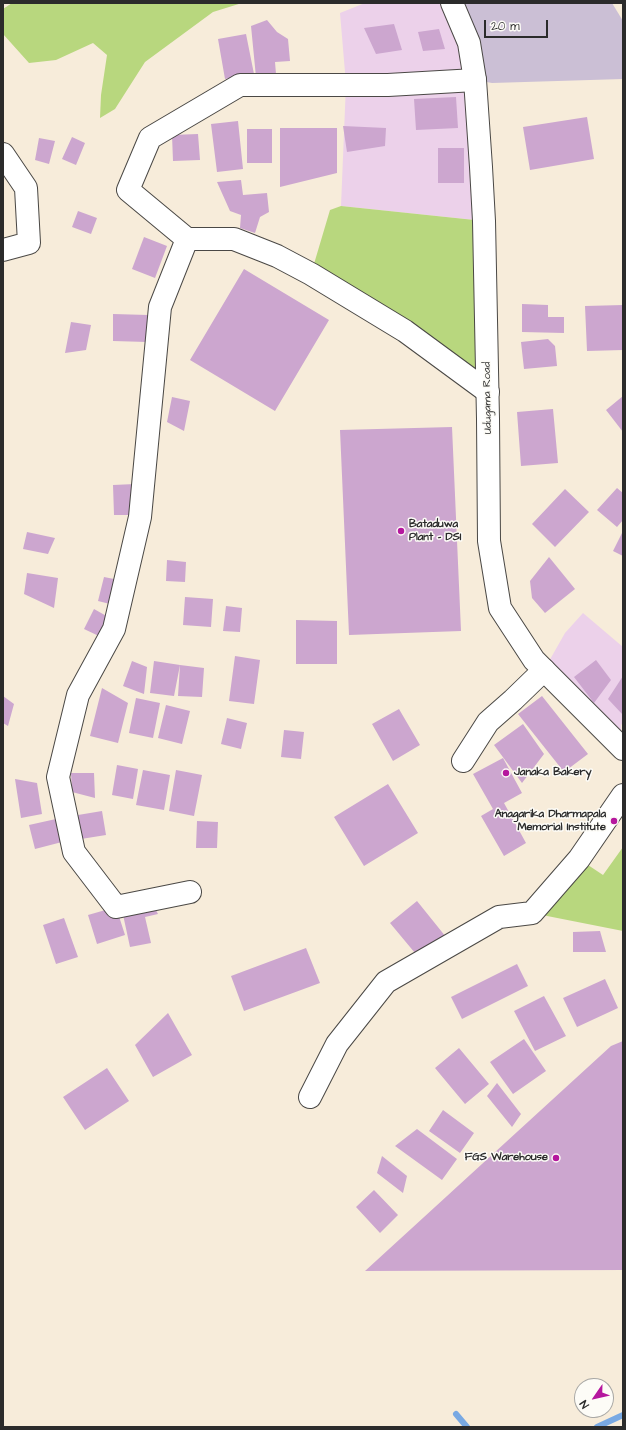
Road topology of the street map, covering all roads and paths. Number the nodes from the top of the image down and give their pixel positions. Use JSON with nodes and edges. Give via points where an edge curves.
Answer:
{"nodes":[{"id":1,"x":452,"y":3,"type":"edge"},
{"id":2,"x":475,"y":80,"type":"junction"},
{"id":3,"x":3,"y":154,"type":"edge"},
{"id":4,"x":187,"y":239,"type":"junction"},
{"id":5,"x":3,"y":250,"type":"edge"},
{"id":6,"x":488,"y":392,"type":"junction"},
{"id":7,"x":544,"y":670,"type":"junction"},
{"id":8,"x":623,"y":749,"type":"edge"},
{"id":9,"x":464,"y":761,"type":"dead end"},
{"id":10,"x":623,"y":795,"type":"edge"},
{"id":11,"x":190,"y":892,"type":"dead end"},
{"id":12,"x":310,"y":1097,"type":"dead end"}],
"edges":[{"from":1,"to":2,"type":"street","name":"Udugama Road","via":[[470,43]]},
{"from":2,"to":4,"type":"street","via":[[388,85],[240,85],[150,138],[128,190]]},
{"from":2,"to":6,"type":"street","name":"Udugama Road","via":[[482,175]]},
{"from":3,"to":5,"type":"street","via":[[26,188],[29,243]]},
{"from":4,"to":6,"type":"street","via":[[234,240],[277,256],[405,331]]},
{"from":4,"to":11,"type":"street","via":[[160,307],[140,517],[114,628],[78,695],[58,777],[74,852],[116,907]]},
{"from":6,"to":7,"type":"street","name":"Udugama Road","via":[[489,541],[500,608],[534,660]]},
{"from":7,"to":8,"type":"street","name":"Udugama Road"},
{"from":7,"to":9,"type":"street","via":[[488,722]]},
{"from":10,"to":12,"type":"street","via":[[579,859],[532,913],[500,918],[386,982],[337,1044]]}]}
